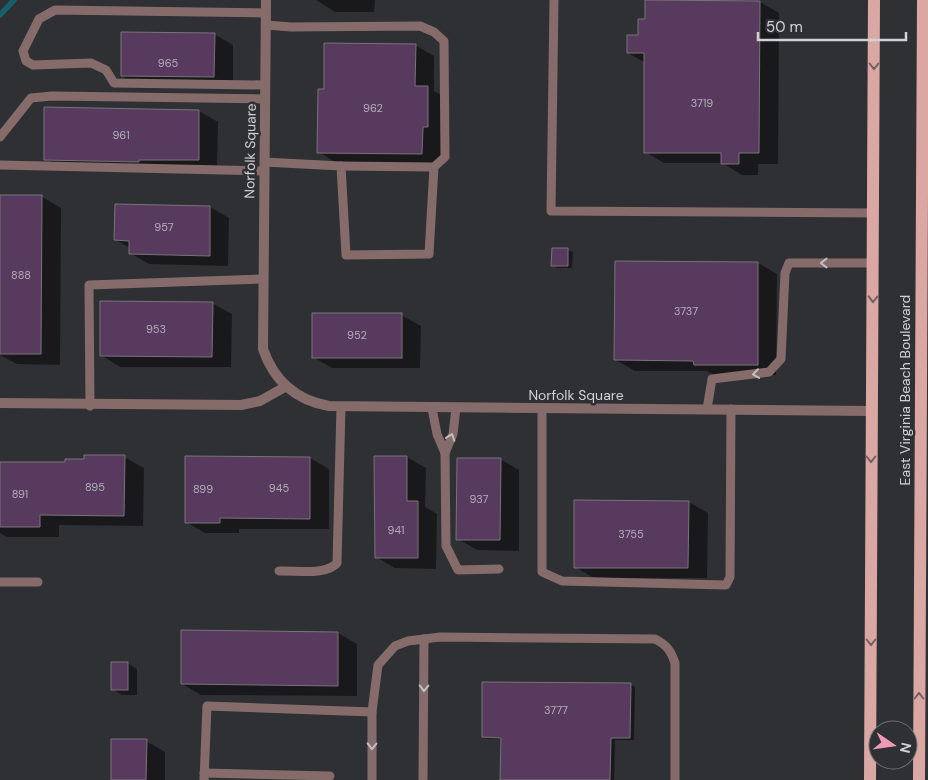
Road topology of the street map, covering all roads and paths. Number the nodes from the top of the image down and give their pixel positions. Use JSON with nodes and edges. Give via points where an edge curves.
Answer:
{"nodes":[{"id":1,"x":266,"y":0,"type":"edge"},
{"id":2,"x":554,"y":0,"type":"edge"},
{"id":3,"x":874,"y":0,"type":"edge"},
{"id":4,"x":923,"y":0,"type":"edge"},
{"id":5,"x":266,"y":13,"type":"junction"},
{"id":6,"x":266,"y":25,"type":"junction"},
{"id":7,"x":265,"y":85,"type":"junction"},
{"id":8,"x":265,"y":99,"type":"junction"},
{"id":9,"x":0,"y":137,"type":"edge"},
{"id":10,"x":0,"y":165,"type":"edge"},
{"id":11,"x":341,"y":166,"type":"junction"},
{"id":12,"x":264,"y":167,"type":"junction"},
{"id":13,"x":434,"y":167,"type":"junction"},
{"id":14,"x":873,"y":213,"type":"junction"},
{"id":15,"x":873,"y":263,"type":"junction"},
{"id":16,"x":262,"y":279,"type":"junction"},
{"id":17,"x":285,"y":387,"type":"junction"},
{"id":18,"x":0,"y":403,"type":"edge"},
{"id":19,"x":90,"y":406,"type":"junction"},
{"id":20,"x":341,"y":407,"type":"junction"},
{"id":21,"x":432,"y":408,"type":"junction"},
{"id":22,"x":456,"y":408,"type":"junction"},
{"id":23,"x":542,"y":408,"type":"junction"},
{"id":24,"x":707,"y":409,"type":"junction"},
{"id":25,"x":731,"y":410,"type":"junction"},
{"id":26,"x":872,"y":411,"type":"junction"},
{"id":27,"x":445,"y":453,"type":"junction"},
{"id":28,"x":498,"y":569,"type":"dead end"},
{"id":29,"x":278,"y":570,"type":"dead end"},
{"id":30,"x":0,"y":582,"type":"edge"},
{"id":31,"x":38,"y":582,"type":"dead end"},
{"id":32,"x":424,"y":639,"type":"junction"},
{"id":33,"x":372,"y":712,"type":"junction"},
{"id":34,"x":204,"y":776,"type":"edge"},
{"id":35,"x":330,"y":776,"type":"dead end"},
{"id":36,"x":372,"y":780,"type":"edge"},
{"id":37,"x":423,"y":780,"type":"edge"},
{"id":38,"x":675,"y":780,"type":"edge"},
{"id":39,"x":870,"y":780,"type":"edge"},
{"id":40,"x":919,"y":780,"type":"edge"}],
"edges":[{"from":1,"to":5,"type":"street","name":"Norfolk Square"},
{"from":2,"to":14,"type":"lane","via":[[550,211]]},
{"from":3,"to":14,"type":"main road","one_way":true},
{"from":40,"to":4,"type":"main road","name":"East Virginia Beach Boulevard","one_way":true},
{"from":5,"to":6,"type":"street","name":"Norfolk Square"},
{"from":5,"to":7,"type":"lane","via":[[55,10],[39,19],[23,52],[26,61],[33,65],[91,63],[106,70],[114,83]]},
{"from":6,"to":7,"type":"street","name":"Norfolk Square"},
{"from":6,"to":13,"type":"lane","via":[[420,26],[434,32],[444,41],[445,157]]},
{"from":7,"to":8,"type":"street","name":"Norfolk Square"},
{"from":8,"to":9,"type":"lane","via":[[31,98]]},
{"from":8,"to":12,"type":"street","name":"Norfolk Square"},
{"from":10,"to":12,"type":"lane"},
{"from":11,"to":12,"type":"lane"},
{"from":11,"to":13,"type":"lane"},
{"from":11,"to":13,"type":"lane","via":[[346,255],[428,254]]},
{"from":12,"to":16,"type":"street","name":"Norfolk Square"},
{"from":14,"to":15,"type":"main road"},
{"from":15,"to":24,"type":"lane","one_way":true,"via":[[789,263],[785,273],[782,359],[769,372],[712,379]]},
{"from":15,"to":26,"type":"main road","one_way":true},
{"from":16,"to":17,"type":"street","name":"Norfolk Square","via":[[263,348],[268,363]]},
{"from":16,"to":19,"type":"lane","via":[[89,285]]},
{"from":17,"to":19,"type":"street","via":[[260,401],[241,405]]},
{"from":17,"to":20,"type":"street","name":"Norfolk Square","via":[[301,398]]},
{"from":18,"to":19,"type":"street"},
{"from":20,"to":21,"type":"street","name":"Norfolk Square"},
{"from":20,"to":29,"type":"lane","via":[[337,563],[333,568],[323,570]]},
{"from":21,"to":22,"type":"street","name":"Norfolk Square"},
{"from":21,"to":27,"type":"lane","via":[[436,434]]},
{"from":22,"to":23,"type":"street","name":"Norfolk Square"},
{"from":27,"to":22,"type":"lane","one_way":true,"via":[[453,434]]},
{"from":23,"to":24,"type":"street","name":"Norfolk Square"},
{"from":23,"to":25,"type":"lane","via":[[542,572],[562,581],[726,585],[730,577]]},
{"from":24,"to":25,"type":"street","name":"Norfolk Square"},
{"from":25,"to":26,"type":"street","name":"Norfolk Square"},
{"from":26,"to":39,"type":"main road","one_way":true},
{"from":27,"to":28,"type":"lane","via":[[446,546],[458,570]]},
{"from":30,"to":31,"type":"lane"},
{"from":32,"to":33,"type":"lane","via":[[408,641],[386,653],[378,664]]},
{"from":32,"to":37,"type":"lane","one_way":true},
{"from":32,"to":38,"type":"lane","via":[[655,639],[665,644],[675,663]]},
{"from":33,"to":34,"type":"lane","via":[[207,706]]},
{"from":33,"to":36,"type":"lane","one_way":true},
{"from":34,"to":35,"type":"lane"}]}
